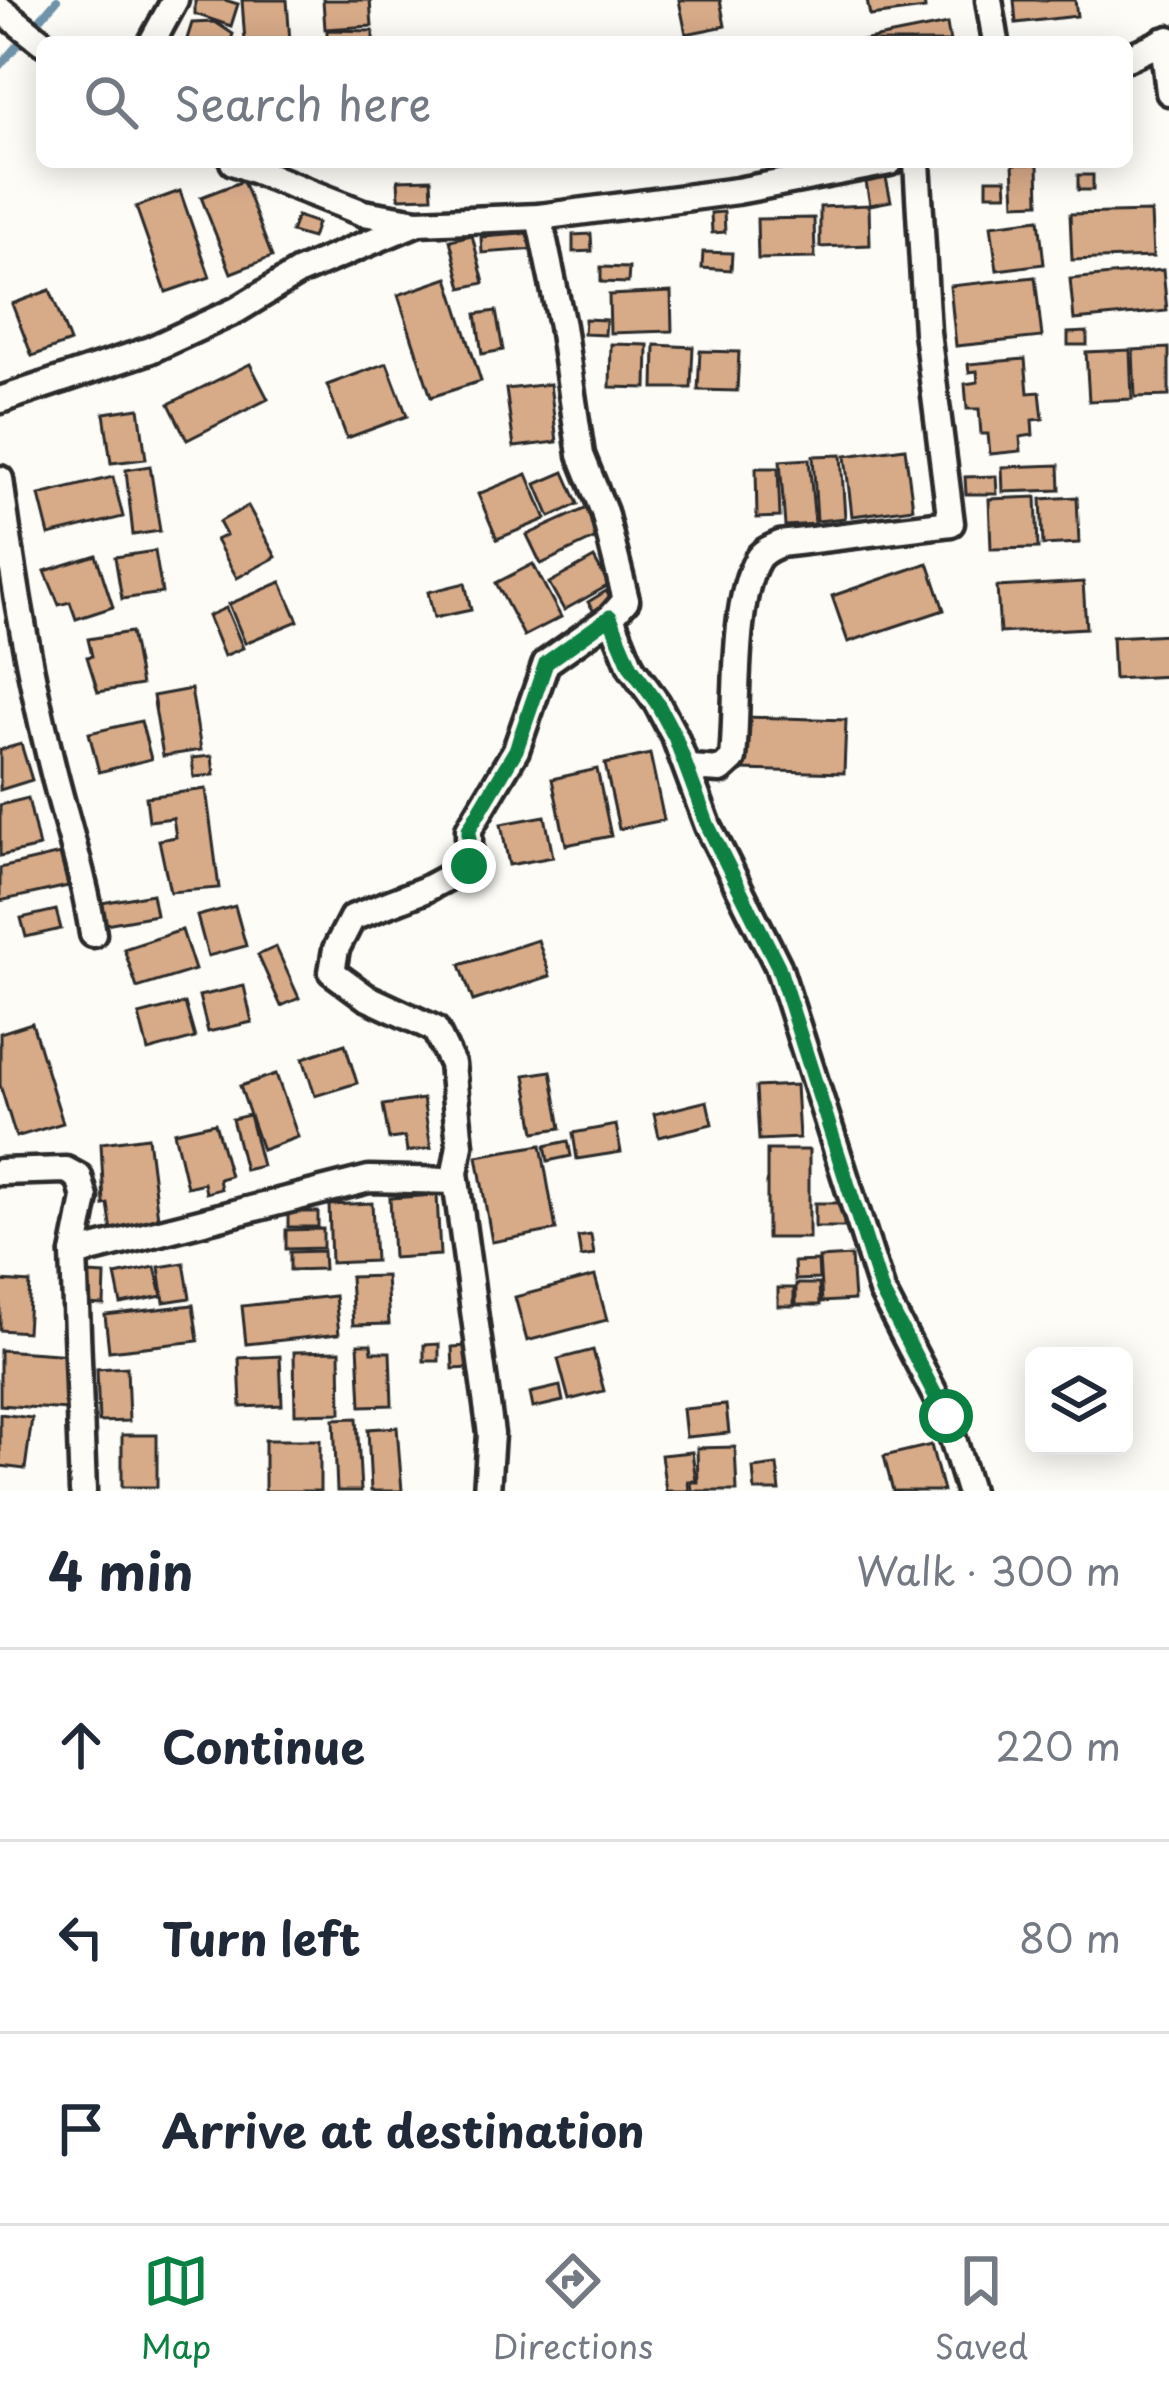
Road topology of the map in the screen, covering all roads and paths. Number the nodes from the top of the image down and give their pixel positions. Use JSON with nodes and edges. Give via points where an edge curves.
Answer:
{"nodes":[{"id":1,"x":176,"y":0,"type":"edge"},
{"id":2,"x":989,"y":0,"type":"edge"},
{"id":3,"x":0,"y":9,"type":"edge"},
{"id":4,"x":155,"y":36,"type":"edge"},
{"id":5,"x":995,"y":36,"type":"edge"},
{"id":6,"x":36,"y":37,"type":"edge"},
{"id":7,"x":1166,"y":40,"type":"edge"},
{"id":8,"x":1133,"y":55,"type":"edge"},
{"id":9,"x":1169,"y":92,"type":"edge"},
{"id":10,"x":248,"y":168,"type":"edge"},
{"id":11,"x":858,"y":168,"type":"edge"},
{"id":12,"x":917,"y":168,"type":"edge"},
{"id":13,"x":539,"y":217,"type":"junction"},
{"id":14,"x":418,"y":222,"type":"junction"},
{"id":15,"x":0,"y":400,"type":"edge"},
{"id":16,"x":0,"y":479,"type":"edge"},
{"id":17,"x":610,"y":617,"type":"junction"},
{"id":18,"x":689,"y":767,"type":"junction"},
{"id":19,"x":93,"y":934,"type":"dead end"},
{"id":20,"x":0,"y":1172,"type":"edge"},
{"id":21,"x":456,"y":1181,"type":"junction"},
{"id":22,"x":74,"y":1254,"type":"junction"},
{"id":23,"x":82,"y":1491,"type":"edge"},
{"id":24,"x":487,"y":1491,"type":"edge"},
{"id":25,"x":969,"y":1491,"type":"edge"}],
"edges":[{"from":1,"to":4,"type":"street"},
{"from":2,"to":5,"type":"street"},
{"from":3,"to":6,"type":"street"},
{"from":7,"to":8,"type":"street"},
{"from":7,"to":9,"type":"street"},
{"from":10,"to":14,"type":"street","via":[[363,213]]},
{"from":11,"to":13,"type":"street"},
{"from":12,"to":18,"type":"street","via":[[951,523],[780,544],[761,554],[738,651],[733,759],[721,770]]},
{"from":13,"to":14,"type":"street"},
{"from":13,"to":17,"type":"street","via":[[581,455],[626,600]]},
{"from":14,"to":15,"type":"street","via":[[299,272],[150,350]]},
{"from":16,"to":19,"type":"street","via":[[16,603]]},
{"from":17,"to":18,"type":"street"},
{"from":17,"to":21,"type":"street","via":[[546,663],[516,750],[469,829],[469,866],[352,918],[335,949],[332,972],[366,998],[434,1029],[452,1064]]},
{"from":18,"to":25,"type":"street","via":[[708,826],[778,966],[882,1292],[946,1416]]},
{"from":20,"to":22,"type":"street","via":[[66,1170],[79,1178],[85,1198]]},
{"from":21,"to":22,"type":"street","via":[[369,1179]]},
{"from":21,"to":24,"type":"street","via":[[490,1434]]},
{"from":22,"to":23,"type":"street"}]}
